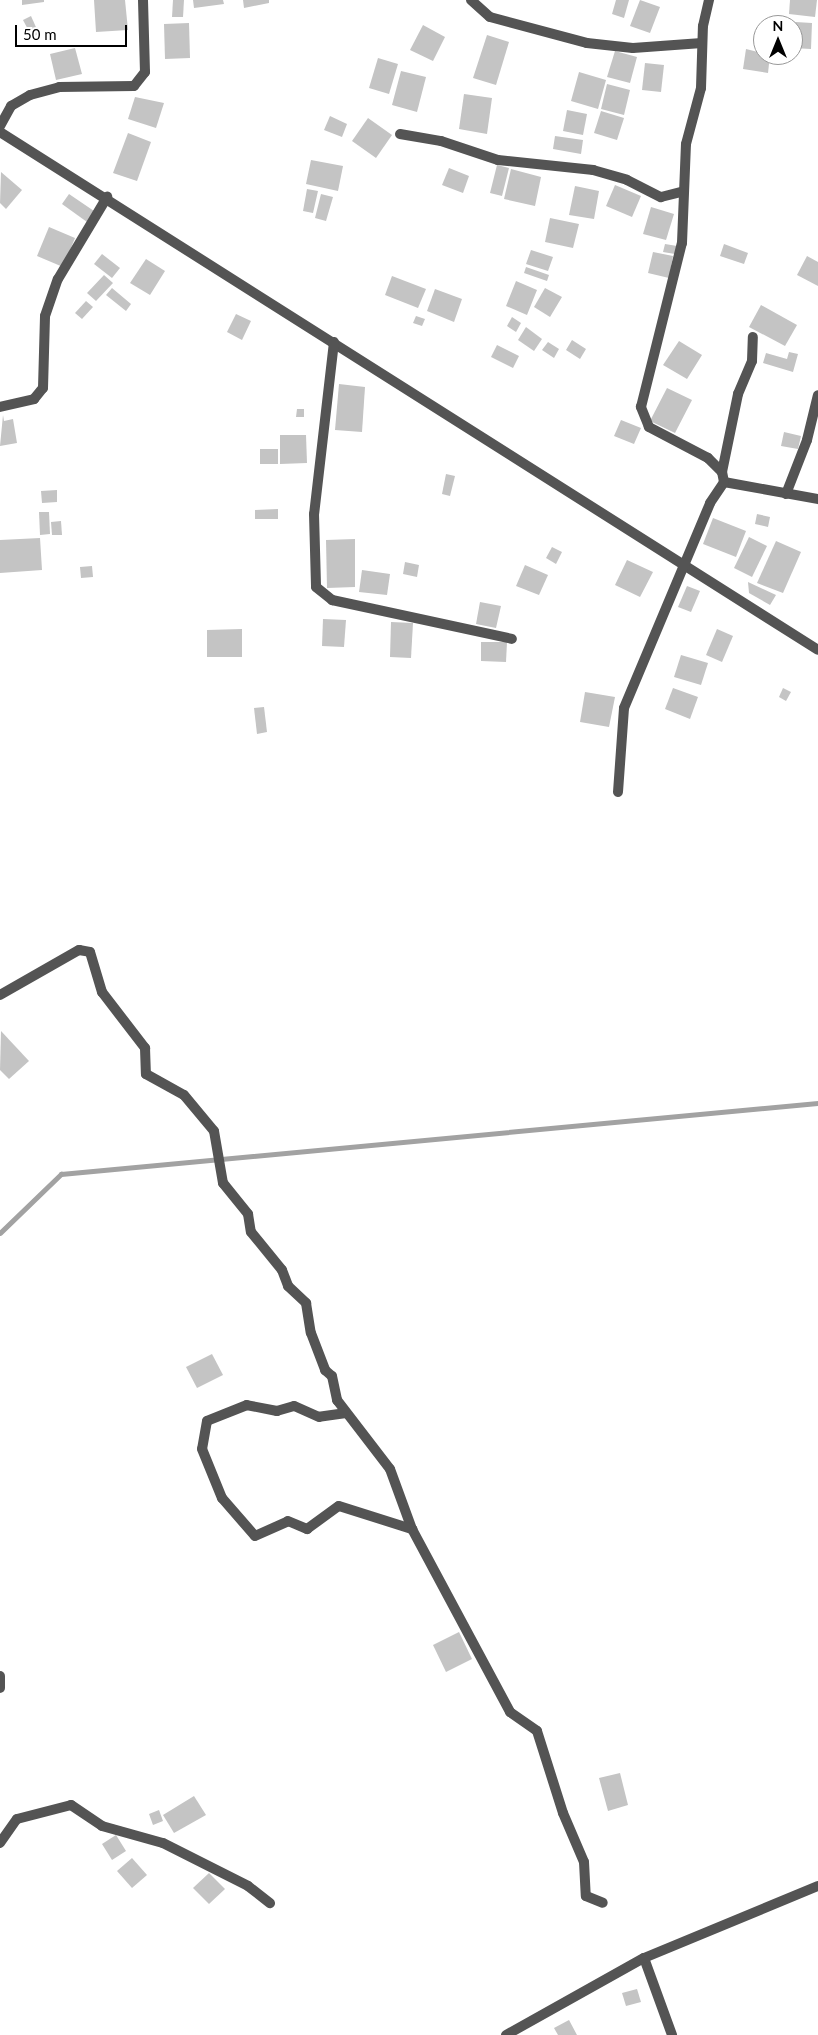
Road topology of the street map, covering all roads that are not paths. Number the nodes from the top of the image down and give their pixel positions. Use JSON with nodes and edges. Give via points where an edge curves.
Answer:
{"nodes":[{"id":1,"x":144,"y":0,"type":"edge"},
{"id":2,"x":471,"y":0,"type":"edge"},
{"id":3,"x":709,"y":0,"type":"edge"},
{"id":4,"x":702,"y":43,"type":"junction"},
{"id":5,"x":0,"y":126,"type":"edge"},
{"id":6,"x":0,"y":132,"type":"edge"},
{"id":7,"x":400,"y":134,"type":"dead end"},
{"id":8,"x":681,"y":192,"type":"junction"},
{"id":9,"x":107,"y":197,"type":"junction"},
{"id":10,"x":753,"y":337,"type":"dead end"},
{"id":11,"x":334,"y":342,"type":"junction"},
{"id":12,"x":818,"y":395,"type":"edge"},
{"id":13,"x":0,"y":407,"type":"edge"},
{"id":14,"x":722,"y":477,"type":"junction"},
{"id":15,"x":786,"y":494,"type":"junction"},
{"id":16,"x":818,"y":499,"type":"edge"},
{"id":17,"x":685,"y":568,"type":"junction"},
{"id":18,"x":512,"y":640,"type":"dead end"},
{"id":19,"x":818,"y":650,"type":"edge"},
{"id":20,"x":618,"y":792,"type":"dead end"},
{"id":21,"x":0,"y":995,"type":"edge"},
{"id":22,"x":346,"y":1413,"type":"junction"},
{"id":23,"x":412,"y":1529,"type":"junction"},
{"id":24,"x":0,"y":1676,"type":"edge"},
{"id":25,"x":0,"y":1688,"type":"edge"},
{"id":26,"x":0,"y":1843,"type":"edge"},
{"id":27,"x":818,"y":1886,"type":"edge"},
{"id":28,"x":603,"y":1902,"type":"dead end"},
{"id":29,"x":270,"y":1903,"type":"dead end"},
{"id":30,"x":644,"y":1958,"type":"junction"},
{"id":31,"x":506,"y":2035,"type":"edge"},
{"id":32,"x":672,"y":2035,"type":"edge"}],
"edges":[{"from":1,"to":5,"type":"street","via":[[145,72],[134,86],[59,87],[11,106]]},
{"from":2,"to":4,"type":"street","via":[[490,17],[587,42],[633,48]]},
{"from":3,"to":4,"type":"street"},
{"from":4,"to":8,"type":"street","via":[[701,88],[686,144]]},
{"from":6,"to":9,"type":"street"},
{"from":7,"to":8,"type":"street","via":[[441,140],[498,160],[593,170],[627,180],[661,198]]},
{"from":8,"to":14,"type":"street","via":[[682,243],[641,407],[649,427],[708,458]]},
{"from":9,"to":11,"type":"street"},
{"from":9,"to":13,"type":"street","via":[[55,288],[45,316],[42,388],[34,399]]},
{"from":10,"to":14,"type":"street","via":[[752,361],[738,394]]},
{"from":11,"to":17,"type":"street"},
{"from":11,"to":18,"type":"street","via":[[314,514],[316,587],[332,600]]},
{"from":12,"to":15,"type":"street","via":[[807,440]]},
{"from":14,"to":15,"type":"street"},
{"from":14,"to":17,"type":"street"},
{"from":15,"to":16,"type":"street"},
{"from":17,"to":19,"type":"street"},
{"from":17,"to":20,"type":"street","via":[[624,708]]},
{"from":21,"to":22,"type":"street","via":[[79,950],[90,952],[102,992],[144,1048],[146,1074],[184,1095],[214,1131],[221,1169],[231,1197],[248,1214],[251,1232],[282,1270],[288,1286],[306,1303],[311,1333]]},
{"from":22,"to":23,"type":"street","via":[[390,1469]]},
{"from":22,"to":23,"type":"street","via":[[319,1417],[294,1406],[277,1411],[247,1405],[207,1421],[202,1449],[222,1498],[254,1536],[288,1521],[307,1529],[338,1506]]},
{"from":23,"to":28,"type":"street","via":[[510,1712],[537,1731],[563,1813],[584,1862],[586,1896]]},
{"from":24,"to":25,"type":"street"},
{"from":26,"to":29,"type":"street","via":[[17,1819],[71,1805],[102,1826],[163,1843],[248,1886]]},
{"from":27,"to":30,"type":"street"},
{"from":30,"to":31,"type":"street"},
{"from":30,"to":32,"type":"street"}]}
